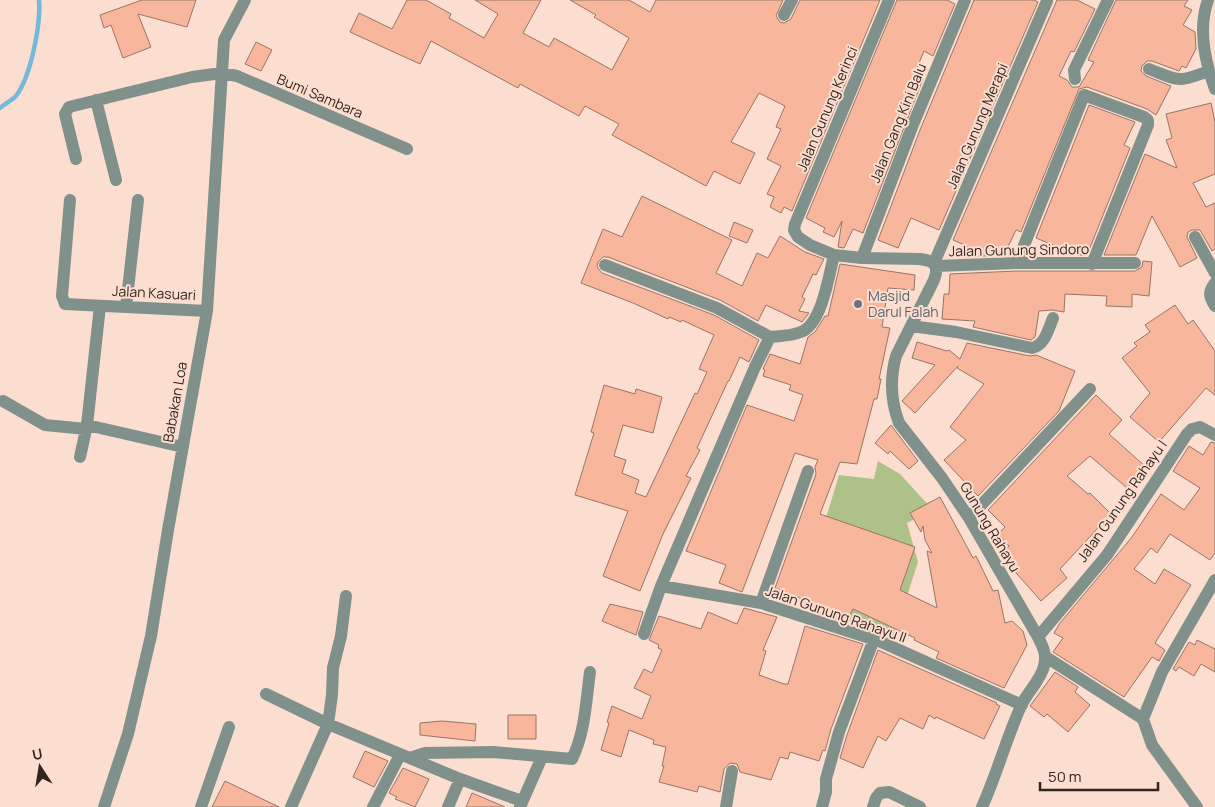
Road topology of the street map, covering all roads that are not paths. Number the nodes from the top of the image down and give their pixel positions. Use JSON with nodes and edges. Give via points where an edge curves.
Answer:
{"nodes":[{"id":1,"x":792,"y":0,"type":"edge"},
{"id":2,"x":889,"y":0,"type":"edge"},
{"id":3,"x":965,"y":0,"type":"edge"},
{"id":4,"x":1108,"y":0,"type":"edge"},
{"id":5,"x":1047,"y":1,"type":"edge"},
{"id":6,"x":240,"y":3,"type":"edge"},
{"id":7,"x":1210,"y":3,"type":"edge"},
{"id":8,"x":784,"y":15,"type":"dead end"},
{"id":9,"x":1149,"y":69,"type":"dead end"},
{"id":10,"x":1209,"y":71,"type":"junction"},
{"id":11,"x":222,"y":73,"type":"junction"},
{"id":12,"x":1075,"y":79,"type":"dead end"},
{"id":13,"x":1215,"y":89,"type":"edge"},
{"id":14,"x":96,"y":100,"type":"junction"},
{"id":15,"x":407,"y":149,"type":"dead end"},
{"id":16,"x":76,"y":159,"type":"dead end"},
{"id":17,"x":116,"y":180,"type":"dead end"},
{"id":18,"x":70,"y":200,"type":"dead end"},
{"id":19,"x":138,"y":200,"type":"dead end"},
{"id":20,"x":794,"y":230,"type":"joint"},
{"id":21,"x":1195,"y":237,"type":"dead end"},
{"id":22,"x":834,"y":256,"type":"junction"},
{"id":23,"x":862,"y":258,"type":"junction"},
{"id":24,"x":1017,"y":262,"type":"junction"},
{"id":25,"x":1136,"y":263,"type":"dead end"},
{"id":26,"x":1092,"y":264,"type":"junction"},
{"id":27,"x":605,"y":265,"type":"dead end"},
{"id":28,"x":935,"y":265,"type":"junction"},
{"id":29,"x":1215,"y":273,"type":"edge"},
{"id":30,"x":1215,"y":283,"type":"edge"},
{"id":31,"x":100,"y":306,"type":"junction"},
{"id":32,"x":1215,"y":306,"type":"edge"},
{"id":33,"x":126,"y":307,"type":"junction"},
{"id":34,"x":207,"y":310,"type":"junction"},
{"id":35,"x":1053,"y":318,"type":"dead end"},
{"id":36,"x":912,"y":326,"type":"junction"},
{"id":37,"x":770,"y":337,"type":"junction"},
{"id":38,"x":1090,"y":389,"type":"dead end"},
{"id":39,"x":3,"y":401,"type":"dead end"},
{"id":40,"x":86,"y":427,"type":"junction"},
{"id":41,"x":1215,"y":435,"type":"edge"},
{"id":42,"x":182,"y":447,"type":"junction"},
{"id":43,"x":80,"y":457,"type":"dead end"},
{"id":44,"x":808,"y":471,"type":"dead end"},
{"id":45,"x":969,"y":518,"type":"junction"},
{"id":46,"x":1215,"y":580,"type":"edge"},
{"id":47,"x":661,"y":586,"type":"junction"},
{"id":48,"x":346,"y":596,"type":"dead end"},
{"id":49,"x":761,"y":603,"type":"junction"},
{"id":50,"x":644,"y":634,"type":"dead end"},
{"id":51,"x":1038,"y":636,"type":"junction"},
{"id":52,"x":874,"y":639,"type":"junction"},
{"id":53,"x":1046,"y":657,"type":"junction"},
{"id":54,"x":590,"y":672,"type":"dead end"},
{"id":55,"x":266,"y":694,"type":"dead end"},
{"id":56,"x":1022,"y":705,"type":"junction"},
{"id":57,"x":1143,"y":719,"type":"junction"},
{"id":58,"x":326,"y":726,"type":"junction"},
{"id":59,"x":229,"y":727,"type":"dead end"},
{"id":60,"x":405,"y":756,"type":"junction"},
{"id":61,"x":542,"y":757,"type":"junction"},
{"id":62,"x":732,"y":771,"type":"dead end"},
{"id":63,"x":460,"y":779,"type":"junction"},
{"id":64,"x":521,"y":804,"type":"edge"},
{"id":65,"x":104,"y":807,"type":"edge"},
{"id":66,"x":200,"y":807,"type":"edge"},
{"id":67,"x":291,"y":807,"type":"edge"},
{"id":68,"x":373,"y":807,"type":"edge"},
{"id":69,"x":448,"y":807,"type":"edge"},
{"id":70,"x":726,"y":807,"type":"edge"},
{"id":71,"x":822,"y":807,"type":"edge"},
{"id":72,"x":873,"y":807,"type":"edge"},
{"id":73,"x":920,"y":807,"type":"edge"},
{"id":74,"x":982,"y":807,"type":"edge"},
{"id":75,"x":1197,"y":807,"type":"edge"}],
"edges":[{"from":1,"to":8,"type":"street"},
{"from":2,"to":20,"type":"street","name":"Jalan Gunung Kerinci"},
{"from":3,"to":23,"type":"street","name":"Jalan Gang Kini Balu","via":[[912,126]]},
{"from":4,"to":12,"type":"street","via":[[1074,70]]},
{"from":5,"to":28,"type":"street","name":"Jalan Gunung Merapi"},
{"from":6,"to":11,"type":"street","name":"Babakan Loa","via":[[224,40]]},
{"from":7,"to":10,"type":"street","via":[[1203,24]]},
{"from":9,"to":10,"type":"street","via":[[1183,81]]},
{"from":10,"to":13,"type":"street"},
{"from":11,"to":14,"type":"street"},
{"from":11,"to":15,"type":"street","name":"Bumi Sambara","via":[[238,76]]},
{"from":11,"to":34,"type":"street","name":"Babakan Loa"},
{"from":14,"to":16,"type":"street","via":[[69,107],[65,114]]},
{"from":14,"to":17,"type":"street"},
{"from":18,"to":31,"type":"street","name":"Jalan Kasuari","via":[[62,296],[65,304]]},
{"from":19,"to":33,"type":"street"},
{"from":20,"to":22,"type":"street","name":"Jalan Gunung Sindoro","via":[[810,245]]},
{"from":21,"to":29,"type":"street"},
{"from":22,"to":23,"type":"street","name":"Jalan Gunung Sindoro"},
{"from":22,"to":37,"type":"street","via":[[823,300],[812,323],[803,332]]},
{"from":23,"to":28,"type":"street","name":"Jalan Gunung Sindoro","via":[[920,259]]},
{"from":24,"to":26,"type":"street","name":"Jalan Gunung Sindoro"},
{"from":24,"to":26,"type":"street","via":[[1084,95],[1148,120]]},
{"from":24,"to":28,"type":"street","name":"Jalan Gunung Sindoro"},
{"from":25,"to":26,"type":"street","name":"Jalan Gunung Sindoro"},
{"from":27,"to":37,"type":"street","via":[[717,308]]},
{"from":28,"to":36,"type":"street","name":"Gunung Rahayu","via":[[934,280]]},
{"from":30,"to":32,"type":"street","via":[[1210,290]]},
{"from":31,"to":33,"type":"street","name":"Jalan Kasuari"},
{"from":31,"to":40,"type":"street"},
{"from":33,"to":34,"type":"street","name":"Jalan Kasuari"},
{"from":34,"to":42,"type":"street","name":"Babakan Loa"},
{"from":35,"to":36,"type":"street","via":[[1044,341],[1032,348]]},
{"from":36,"to":45,"type":"street","name":"Gunung Rahayu","via":[[893,366],[892,393],[896,416]]},
{"from":37,"to":47,"type":"street"},
{"from":38,"to":45,"type":"street"},
{"from":39,"to":40,"type":"street","via":[[45,425]]},
{"from":40,"to":42,"type":"street"},
{"from":40,"to":43,"type":"street"},
{"from":41,"to":51,"type":"street","name":"Jalan Gunung Rahayu I","via":[[1200,427],[1186,434],[1107,555]]},
{"from":42,"to":65,"type":"street","name":"Babakan Loa","via":[[151,636],[128,734]]},
{"from":44,"to":49,"type":"street"},
{"from":45,"to":51,"type":"street","name":"Gunung Rahayu"},
{"from":46,"to":57,"type":"street","via":[[1162,672]]},
{"from":47,"to":49,"type":"street","name":"Jalan Gunung Rahayu II"},
{"from":47,"to":50,"type":"street"},
{"from":48,"to":58,"type":"street","via":[[341,636],[332,668],[332,695]]},
{"from":49,"to":52,"type":"street","name":"Jalan Gunung Rahayu II"},
{"from":51,"to":53,"type":"street","name":"Gunung Rahayu"},
{"from":52,"to":56,"type":"street","name":"Jalan Gunung Rahayu II"},
{"from":52,"to":71,"type":"street","via":[[839,732],[826,778]]},
{"from":53,"to":56,"type":"street","via":[[1044,669]]},
{"from":53,"to":57,"type":"street"},
{"from":54,"to":61,"type":"street","via":[[582,727],[572,759]]},
{"from":55,"to":58,"type":"street"},
{"from":56,"to":74,"type":"street"},
{"from":57,"to":75,"type":"street","via":[[1152,745]]},
{"from":58,"to":60,"type":"street"},
{"from":58,"to":67,"type":"street"},
{"from":59,"to":66,"type":"street"},
{"from":60,"to":61,"type":"street","via":[[493,752]]},
{"from":60,"to":63,"type":"street"},
{"from":60,"to":68,"type":"street"},
{"from":61,"to":64,"type":"street"},
{"from":62,"to":70,"type":"street"},
{"from":63,"to":64,"type":"street"},
{"from":63,"to":69,"type":"street"},
{"from":72,"to":73,"type":"street","via":[[880,793],[889,792]]}]}
